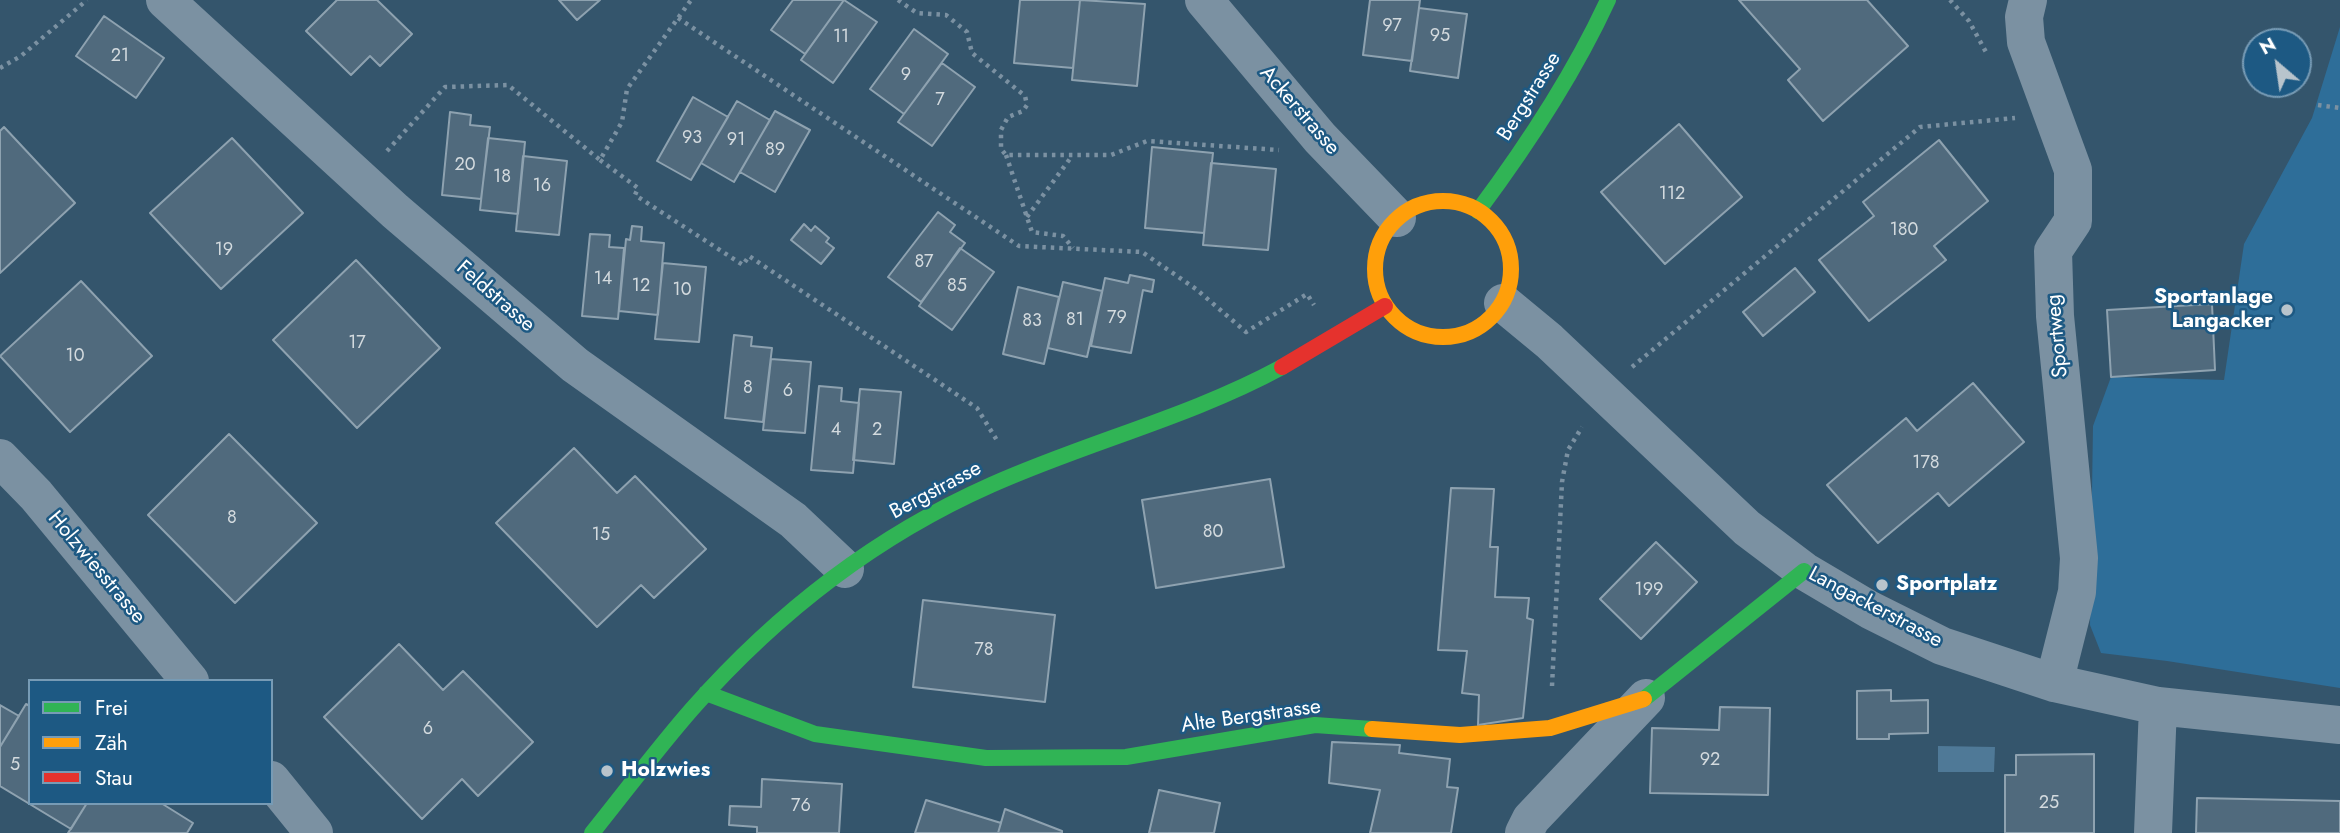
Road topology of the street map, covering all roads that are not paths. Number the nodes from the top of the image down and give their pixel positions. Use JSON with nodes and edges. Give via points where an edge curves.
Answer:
{"nodes":[{"id":1,"x":165,"y":0,"type":"edge"},
{"id":2,"x":1204,"y":0,"type":"edge"},
{"id":3,"x":1608,"y":0,"type":"edge"},
{"id":4,"x":2028,"y":0,"type":"edge"},
{"id":5,"x":1478,"y":211,"type":"junction"},
{"id":6,"x":1397,"y":219,"type":"junction"},
{"id":7,"x":1503,"y":303,"type":"junction"},
{"id":8,"x":1385,"y":306,"type":"junction"},
{"id":9,"x":0,"y":458,"type":"edge"},
{"id":10,"x":845,"y":569,"type":"junction"},
{"id":11,"x":1804,"y":571,"type":"junction"},
{"id":12,"x":188,"y":679,"type":"edge"},
{"id":13,"x":2054,"y":683,"type":"junction"},
{"id":14,"x":706,"y":693,"type":"junction"},
{"id":15,"x":1646,"y":698,"type":"junction"},
{"id":16,"x":2158,"y":705,"type":"junction"},
{"id":17,"x":2340,"y":725,"type":"edge"},
{"id":18,"x":273,"y":782,"type":"edge"},
{"id":19,"x":314,"y":833,"type":"edge"},
{"id":20,"x":592,"y":833,"type":"edge"},
{"id":21,"x":1524,"y":833,"type":"edge"},
{"id":22,"x":2153,"y":833,"type":"edge"}],
"edges":[{"from":1,"to":10,"type":"street","name":"Feldstrasse","via":[[361,180],[575,365],[793,520]]},
{"from":2,"to":6,"type":"street","name":"Ackerstrasse","via":[[1320,138]]},
{"from":3,"to":5,"type":"street","name":"Bergstrasse","via":[[1582,55]]},
{"from":4,"to":13,"type":"street","name":"Sportweg","via":[[2025,43],[2073,170],[2073,220],[2053,251],[2079,558],[2077,592]]},
{"from":5,"to":6,"type":"street","via":[[1458,202],[1436,201]]},
{"from":5,"to":7,"type":"street","via":[[1506,242],[1510,283]]},
{"from":6,"to":8,"type":"street","via":[[1385,233],[1374,270]]},
{"from":7,"to":8,"type":"street","via":[[1478,327],[1444,338],[1421,335],[1400,323]]},
{"from":7,"to":11,"type":"street","name":"Langackerstrasse","via":[[1747,528]]},
{"from":8,"to":10,"type":"street","name":"Bergstrasse","via":[[1236,390],[1018,472],[914,524]]},
{"from":9,"to":12,"type":"street","name":"Holzwiesstrasse"},
{"from":10,"to":14,"type":"street","name":"Bergstrasse"},
{"from":11,"to":13,"type":"street","name":"Langackerstrasse","via":[[1942,646]]},
{"from":11,"to":15,"type":"street","name":"Alte Bergstrasse"},
{"from":13,"to":16,"type":"street","name":"Langackerstrasse"},
{"from":14,"to":15,"type":"street","name":"Alte Bergstrasse","via":[[815,734],[986,758],[1126,757],[1315,724],[1460,735],[1549,728]]},
{"from":14,"to":20,"type":"street","name":"Bergstrasse"},
{"from":15,"to":21,"type":"street","via":[[1531,819]]},
{"from":16,"to":17,"type":"street","name":"Langackerstrasse"},
{"from":16,"to":22,"type":"street"},
{"from":18,"to":19,"type":"street"}]}
